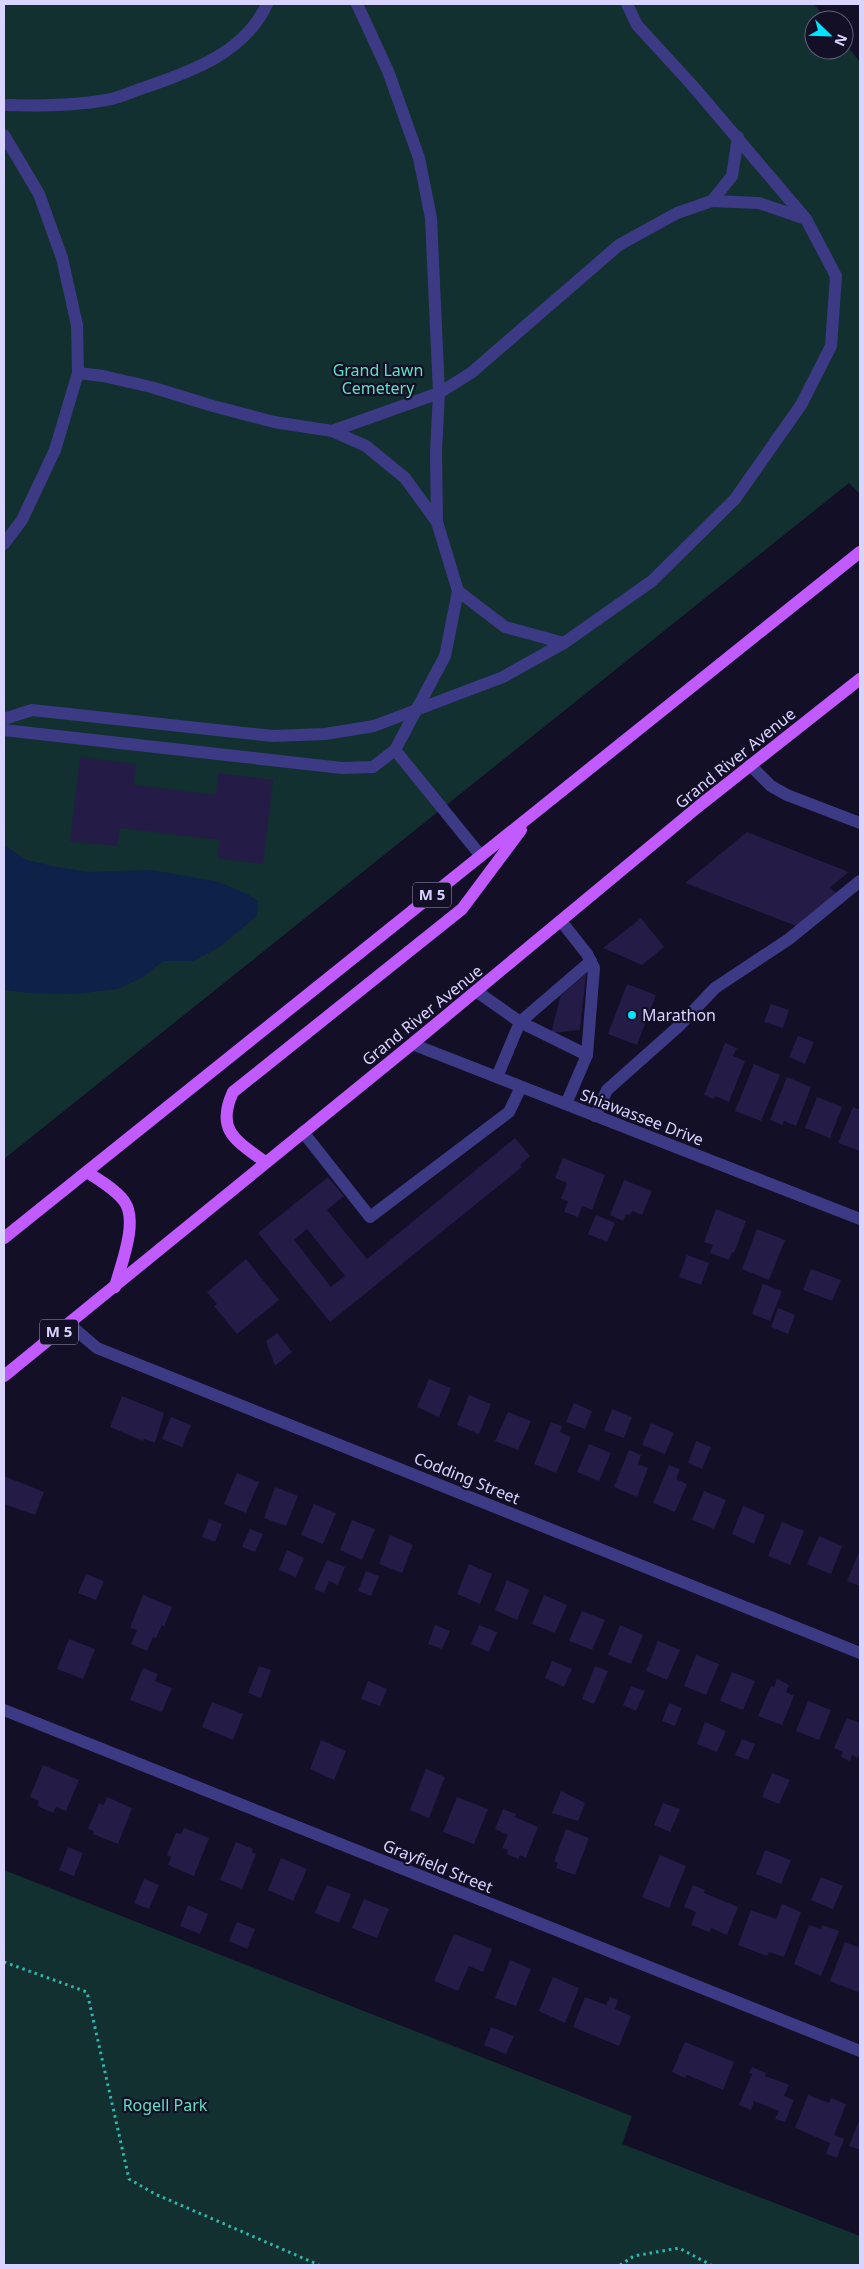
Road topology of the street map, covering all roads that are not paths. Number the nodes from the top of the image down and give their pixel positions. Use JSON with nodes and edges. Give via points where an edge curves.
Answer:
{"nodes":[{"id":1,"x":268,"y":4,"type":"edge"},
{"id":2,"x":357,"y":4,"type":"edge"},
{"id":3,"x":627,"y":4,"type":"edge"},
{"id":4,"x":4,"y":105,"type":"edge"},
{"id":5,"x":4,"y":135,"type":"edge"},
{"id":6,"x":738,"y":137,"type":"junction"},
{"id":7,"x":712,"y":201,"type":"junction"},
{"id":8,"x":806,"y":218,"type":"junction"},
{"id":9,"x":78,"y":374,"type":"junction"},
{"id":10,"x":439,"y":393,"type":"junction"},
{"id":11,"x":332,"y":431,"type":"junction"},
{"id":12,"x":437,"y":522,"type":"junction"},
{"id":13,"x":4,"y":544,"type":"edge"},
{"id":14,"x":860,"y":552,"type":"edge"},
{"id":15,"x":458,"y":591,"type":"junction"},
{"id":16,"x":564,"y":643,"type":"junction"},
{"id":17,"x":860,"y":679,"type":"edge"},
{"id":18,"x":415,"y":711,"type":"junction"},
{"id":19,"x":4,"y":719,"type":"edge"},
{"id":20,"x":4,"y":730,"type":"edge"},
{"id":21,"x":394,"y":750,"type":"junction"},
{"id":22,"x":750,"y":765,"type":"junction"},
{"id":23,"x":531,"y":816,"type":"junction"},
{"id":24,"x":860,"y":823,"type":"edge"},
{"id":25,"x":481,"y":856,"type":"junction"},
{"id":26,"x":860,"y":881,"type":"edge"},
{"id":27,"x":561,"y":921,"type":"junction"},
{"id":28,"x":591,"y":961,"type":"junction"},
{"id":29,"x":476,"y":992,"type":"junction"},
{"id":30,"x":520,"y":1022,"type":"junction"},
{"id":31,"x":412,"y":1044,"type":"junction"},
{"id":32,"x":587,"y":1055,"type":"junction"},
{"id":33,"x":497,"y":1078,"type":"junction"},
{"id":34,"x":521,"y":1087,"type":"junction"},
{"id":35,"x":566,"y":1104,"type":"junction"},
{"id":36,"x":595,"y":1116,"type":"junction"},
{"id":37,"x":303,"y":1132,"type":"junction"},
{"id":38,"x":266,"y":1162,"type":"junction"},
{"id":39,"x":87,"y":1172,"type":"junction"},
{"id":40,"x":860,"y":1220,"type":"edge"},
{"id":41,"x":4,"y":1238,"type":"edge"},
{"id":42,"x":115,"y":1287,"type":"junction"},
{"id":43,"x":69,"y":1324,"type":"junction"},
{"id":44,"x":4,"y":1376,"type":"edge"},
{"id":45,"x":860,"y":1653,"type":"edge"},
{"id":46,"x":4,"y":1710,"type":"edge"},
{"id":47,"x":860,"y":2051,"type":"edge"}],
"edges":[{"from":1,"to":4,"type":"street","via":[[238,44],[191,70],[108,100]]},
{"from":2,"to":10,"type":"street","via":[[388,71],[421,167],[431,218]]},
{"from":3,"to":6,"type":"street","via":[[637,25]]},
{"from":5,"to":9,"type":"street","via":[[39,194],[62,258],[77,325]]},
{"from":6,"to":7,"type":"street","via":[[732,176]]},
{"from":6,"to":8,"type":"street"},
{"from":7,"to":8,"type":"street","via":[[759,203]]},
{"from":7,"to":10,"type":"street","via":[[677,213],[619,245],[471,373]]},
{"from":8,"to":16,"type":"street","via":[[836,276],[831,346],[800,405],[735,499],[652,581]]},
{"from":9,"to":11,"type":"street","via":[[152,387],[274,422]]},
{"from":9,"to":13,"type":"street","via":[[55,450],[22,520]]},
{"from":10,"to":11,"type":"street"},
{"from":10,"to":12,"type":"street"},
{"from":11,"to":12,"type":"street","via":[[366,446],[405,478]]},
{"from":12,"to":15,"type":"street"},
{"from":14,"to":23,"type":"main road","number":"M 5"},
{"from":15,"to":16,"type":"street","via":[[505,627]]},
{"from":15,"to":18,"type":"street","via":[[445,656]]},
{"from":16,"to":18,"type":"street","via":[[503,677]]},
{"from":17,"to":22,"type":"main road","name":"Grand River Avenue","number":"M 5"},
{"from":18,"to":19,"type":"street","via":[[374,726],[325,734],[273,736],[32,710]]},
{"from":18,"to":21,"type":"street"},
{"from":20,"to":21,"type":"street","via":[[342,768],[373,767]]},
{"from":21,"to":25,"type":"street"},
{"from":22,"to":24,"type":"street","via":[[771,786],[787,795]]},
{"from":22,"to":27,"type":"main road","name":"Grand River Avenue","number":"M 5"},
{"from":23,"to":25,"type":"main road","number":"M 5"},
{"from":23,"to":38,"type":"main road","via":[[462,909],[233,1092],[225,1109],[230,1134]]},
{"from":25,"to":39,"type":"main road","number":"M 5"},
{"from":26,"to":36,"type":"street","via":[[790,939],[715,988],[679,1026],[607,1090]]},
{"from":27,"to":28,"type":"street"},
{"from":27,"to":29,"type":"main road","name":"Grand River Avenue","number":"M 5"},
{"from":28,"to":30,"type":"street"},
{"from":28,"to":32,"type":"street","via":[[594,968]]},
{"from":29,"to":30,"type":"street"},
{"from":29,"to":31,"type":"main road","name":"Grand River Avenue","number":"M 5"},
{"from":30,"to":32,"type":"street"},
{"from":30,"to":33,"type":"street"},
{"from":31,"to":33,"type":"street","name":"Shiawassee Drive"},
{"from":31,"to":37,"type":"main road","name":"Grand River Avenue","number":"M 5"},
{"from":32,"to":35,"type":"street"},
{"from":33,"to":34,"type":"street","name":"Shiawassee Drive"},
{"from":34,"to":35,"type":"street","name":"Shiawassee Drive"},
{"from":34,"to":37,"type":"street","via":[[509,1112],[370,1217]]},
{"from":35,"to":36,"type":"street","name":"Shiawassee Drive"},
{"from":36,"to":40,"type":"street","name":"Shiawassee Drive"},
{"from":37,"to":38,"type":"main road","name":"Grand River Avenue","number":"M 5"},
{"from":38,"to":42,"type":"main road","name":"Grand River Avenue","number":"M 5"},
{"from":39,"to":41,"type":"main road","number":"M 5"},
{"from":39,"to":42,"type":"main road","via":[[124,1201],[129,1212],[129,1234]]},
{"from":42,"to":43,"type":"main road","name":"Grand River Avenue","number":"M 5"},
{"from":43,"to":44,"type":"main road","name":"Grand River Avenue","number":"M 5"},
{"from":43,"to":45,"type":"street","name":"Codding Street","via":[[97,1348]]},
{"from":46,"to":47,"type":"street","name":"Grayfield Street"}]}
